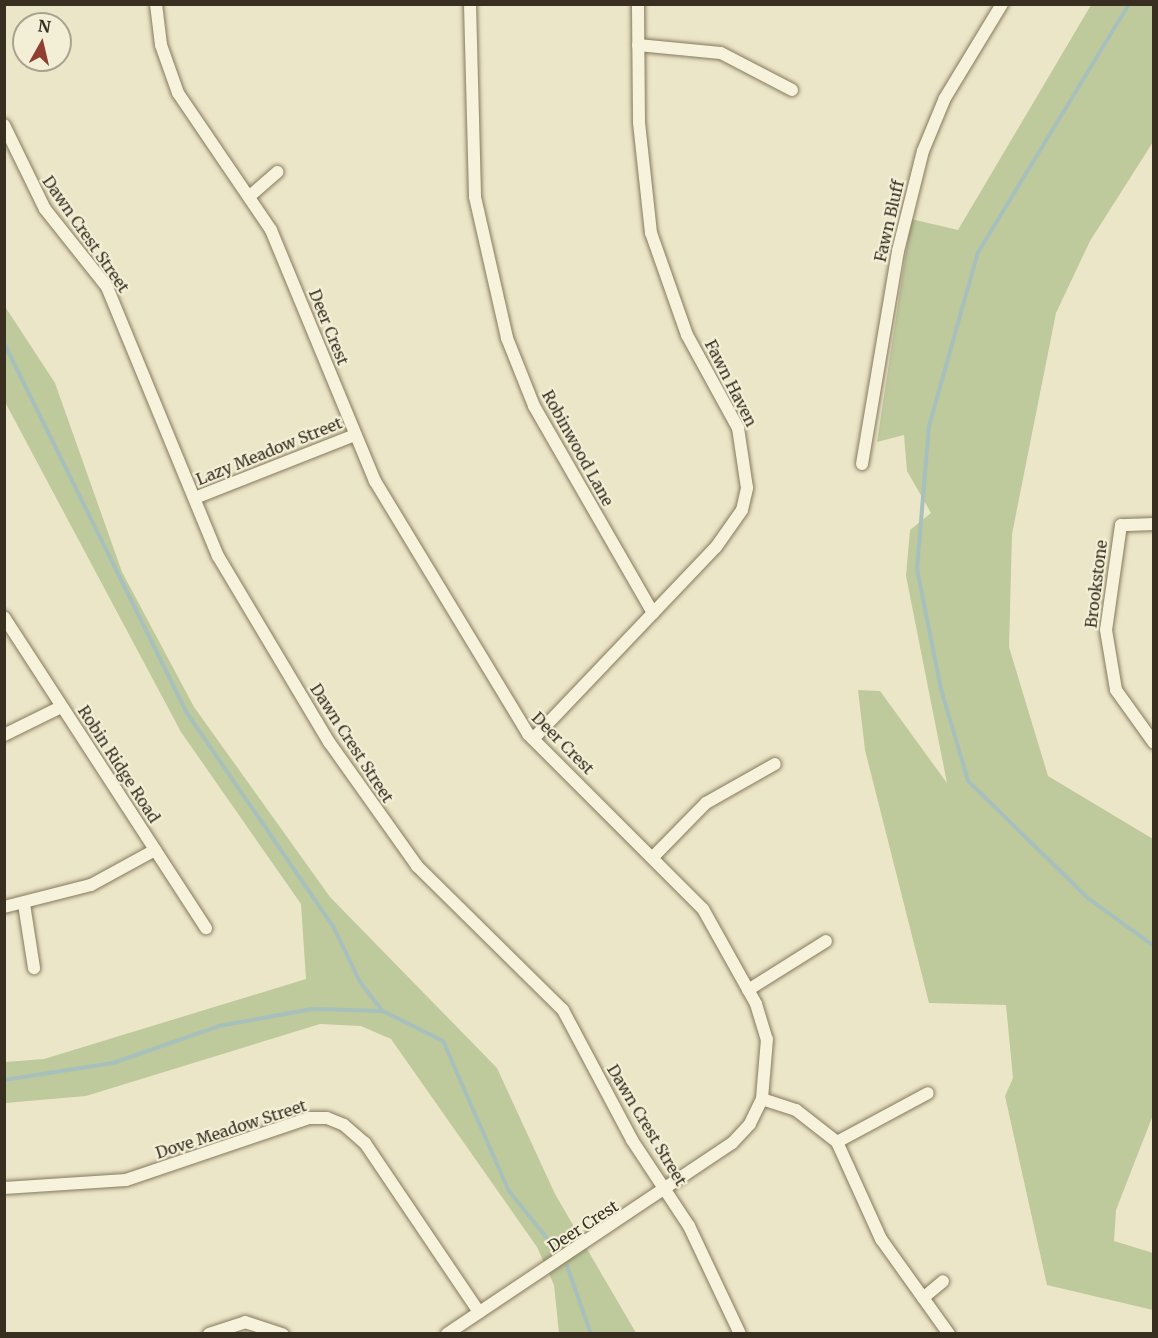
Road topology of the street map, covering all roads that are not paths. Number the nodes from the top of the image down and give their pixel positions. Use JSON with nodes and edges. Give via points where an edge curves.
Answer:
{"nodes":[{"id":1,"x":156,"y":4,"type":"edge"},
{"id":2,"x":470,"y":4,"type":"edge"},
{"id":3,"x":638,"y":4,"type":"edge"},
{"id":4,"x":1002,"y":4,"type":"edge"},
{"id":5,"x":638,"y":45,"type":"junction"},
{"id":6,"x":792,"y":90,"type":"dead end"},
{"id":7,"x":4,"y":125,"type":"edge"},
{"id":8,"x":277,"y":172,"type":"dead end"},
{"id":9,"x":251,"y":195,"type":"junction"},
{"id":10,"x":355,"y":435,"type":"junction"},
{"id":11,"x":862,"y":464,"type":"dead end"},
{"id":12,"x":195,"y":498,"type":"junction"},
{"id":13,"x":1154,"y":524,"type":"edge"},
{"id":14,"x":653,"y":613,"type":"junction"},
{"id":15,"x":4,"y":617,"type":"edge"},
{"id":16,"x":62,"y":707,"type":"junction"},
{"id":17,"x":4,"y":735,"type":"edge"},
{"id":18,"x":533,"y":739,"type":"junction"},
{"id":19,"x":1154,"y":743,"type":"edge"},
{"id":20,"x":775,"y":764,"type":"dead end"},
{"id":21,"x":155,"y":850,"type":"junction"},
{"id":22,"x":655,"y":855,"type":"junction"},
{"id":23,"x":24,"y":904,"type":"junction"},
{"id":24,"x":4,"y":907,"type":"edge"},
{"id":25,"x":206,"y":928,"type":"dead end"},
{"id":26,"x":826,"y":941,"type":"dead end"},
{"id":27,"x":34,"y":968,"type":"dead end"},
{"id":28,"x":748,"y":990,"type":"junction"},
{"id":29,"x":928,"y":1093,"type":"dead end"},
{"id":30,"x":762,"y":1098,"type":"junction"},
{"id":31,"x":837,"y":1142,"type":"junction"},
{"id":32,"x":4,"y":1188,"type":"edge"},
{"id":33,"x":666,"y":1191,"type":"junction"},
{"id":34,"x":943,"y":1281,"type":"dead end"},
{"id":35,"x":922,"y":1298,"type":"junction"},
{"id":36,"x":478,"y":1312,"type":"junction"},
{"id":37,"x":449,"y":1333,"type":"edge"},
{"id":38,"x":209,"y":1334,"type":"edge"},
{"id":39,"x":283,"y":1334,"type":"edge"},
{"id":40,"x":740,"y":1334,"type":"edge"},
{"id":41,"x":949,"y":1334,"type":"edge"}],
"edges":[{"from":1,"to":9,"type":"street","name":"Deer Crest","via":[[161,45],[178,93]]},
{"from":2,"to":14,"type":"street","name":"Robinwood Lane","via":[[475,196],[507,338],[534,406]]},
{"from":3,"to":5,"type":"street","name":"Fawn Haven"},
{"from":4,"to":11,"type":"street","name":"Fawn Bluff","via":[[945,98],[923,151],[898,251]]},
{"from":5,"to":6,"type":"street","via":[[721,53]]},
{"from":5,"to":14,"type":"street","name":"Fawn Haven","via":[[640,144],[651,233],[687,335],[738,428],[748,476],[742,510],[731,528]]},
{"from":7,"to":12,"type":"street","name":"Dawn Crest Street","via":[[45,208],[107,287]]},
{"from":8,"to":9,"type":"street"},
{"from":9,"to":10,"type":"street","name":"Deer Crest","via":[[271,230]]},
{"from":10,"to":12,"type":"street","name":"Lazy Meadow Street"},
{"from":10,"to":18,"type":"street","name":"Deer Crest","via":[[375,481]]},
{"from":12,"to":33,"type":"street","name":"Dawn Crest Street","via":[[218,556],[329,742],[417,866],[563,1010]]},
{"from":13,"to":19,"type":"street","name":"Brookstone","via":[[1121,525],[1106,630],[1108,660],[1123,704]]},
{"from":14,"to":18,"type":"street","name":"Fawn Haven"},
{"from":15,"to":16,"type":"street","name":"Robin Ridge Road"},
{"from":16,"to":17,"type":"street"},
{"from":16,"to":21,"type":"street","name":"Robin Ridge Road"},
{"from":18,"to":22,"type":"street","name":"Deer Crest"},
{"from":20,"to":22,"type":"street","via":[[706,803]]},
{"from":21,"to":23,"type":"street","via":[[91,885]]},
{"from":21,"to":25,"type":"street","name":"Robin Ridge Road"},
{"from":22,"to":28,"type":"street","name":"Deer Crest","via":[[703,909]]},
{"from":23,"to":24,"type":"street"},
{"from":23,"to":27,"type":"street"},
{"from":26,"to":28,"type":"street"},
{"from":28,"to":30,"type":"street","name":"Deer Crest","via":[[768,1045]]},
{"from":29,"to":31,"type":"street"},
{"from":30,"to":31,"type":"street","via":[[796,1110]]},
{"from":30,"to":33,"type":"street","name":"Deer Crest","via":[[750,1124],[732,1143]]},
{"from":31,"to":35,"type":"street","via":[[881,1239]]},
{"from":32,"to":36,"type":"street","name":"Dove Meadow Street","via":[[126,1180],[309,1118],[327,1118],[344,1125],[365,1143]]},
{"from":33,"to":36,"type":"street","name":"Deer Crest"},
{"from":33,"to":40,"type":"street","name":"Dawn Crest Street"},
{"from":34,"to":35,"type":"street"},
{"from":35,"to":41,"type":"street"},
{"from":36,"to":37,"type":"street","name":"Deer Crest"},
{"from":38,"to":39,"type":"street","via":[[245,1322]]}]}
